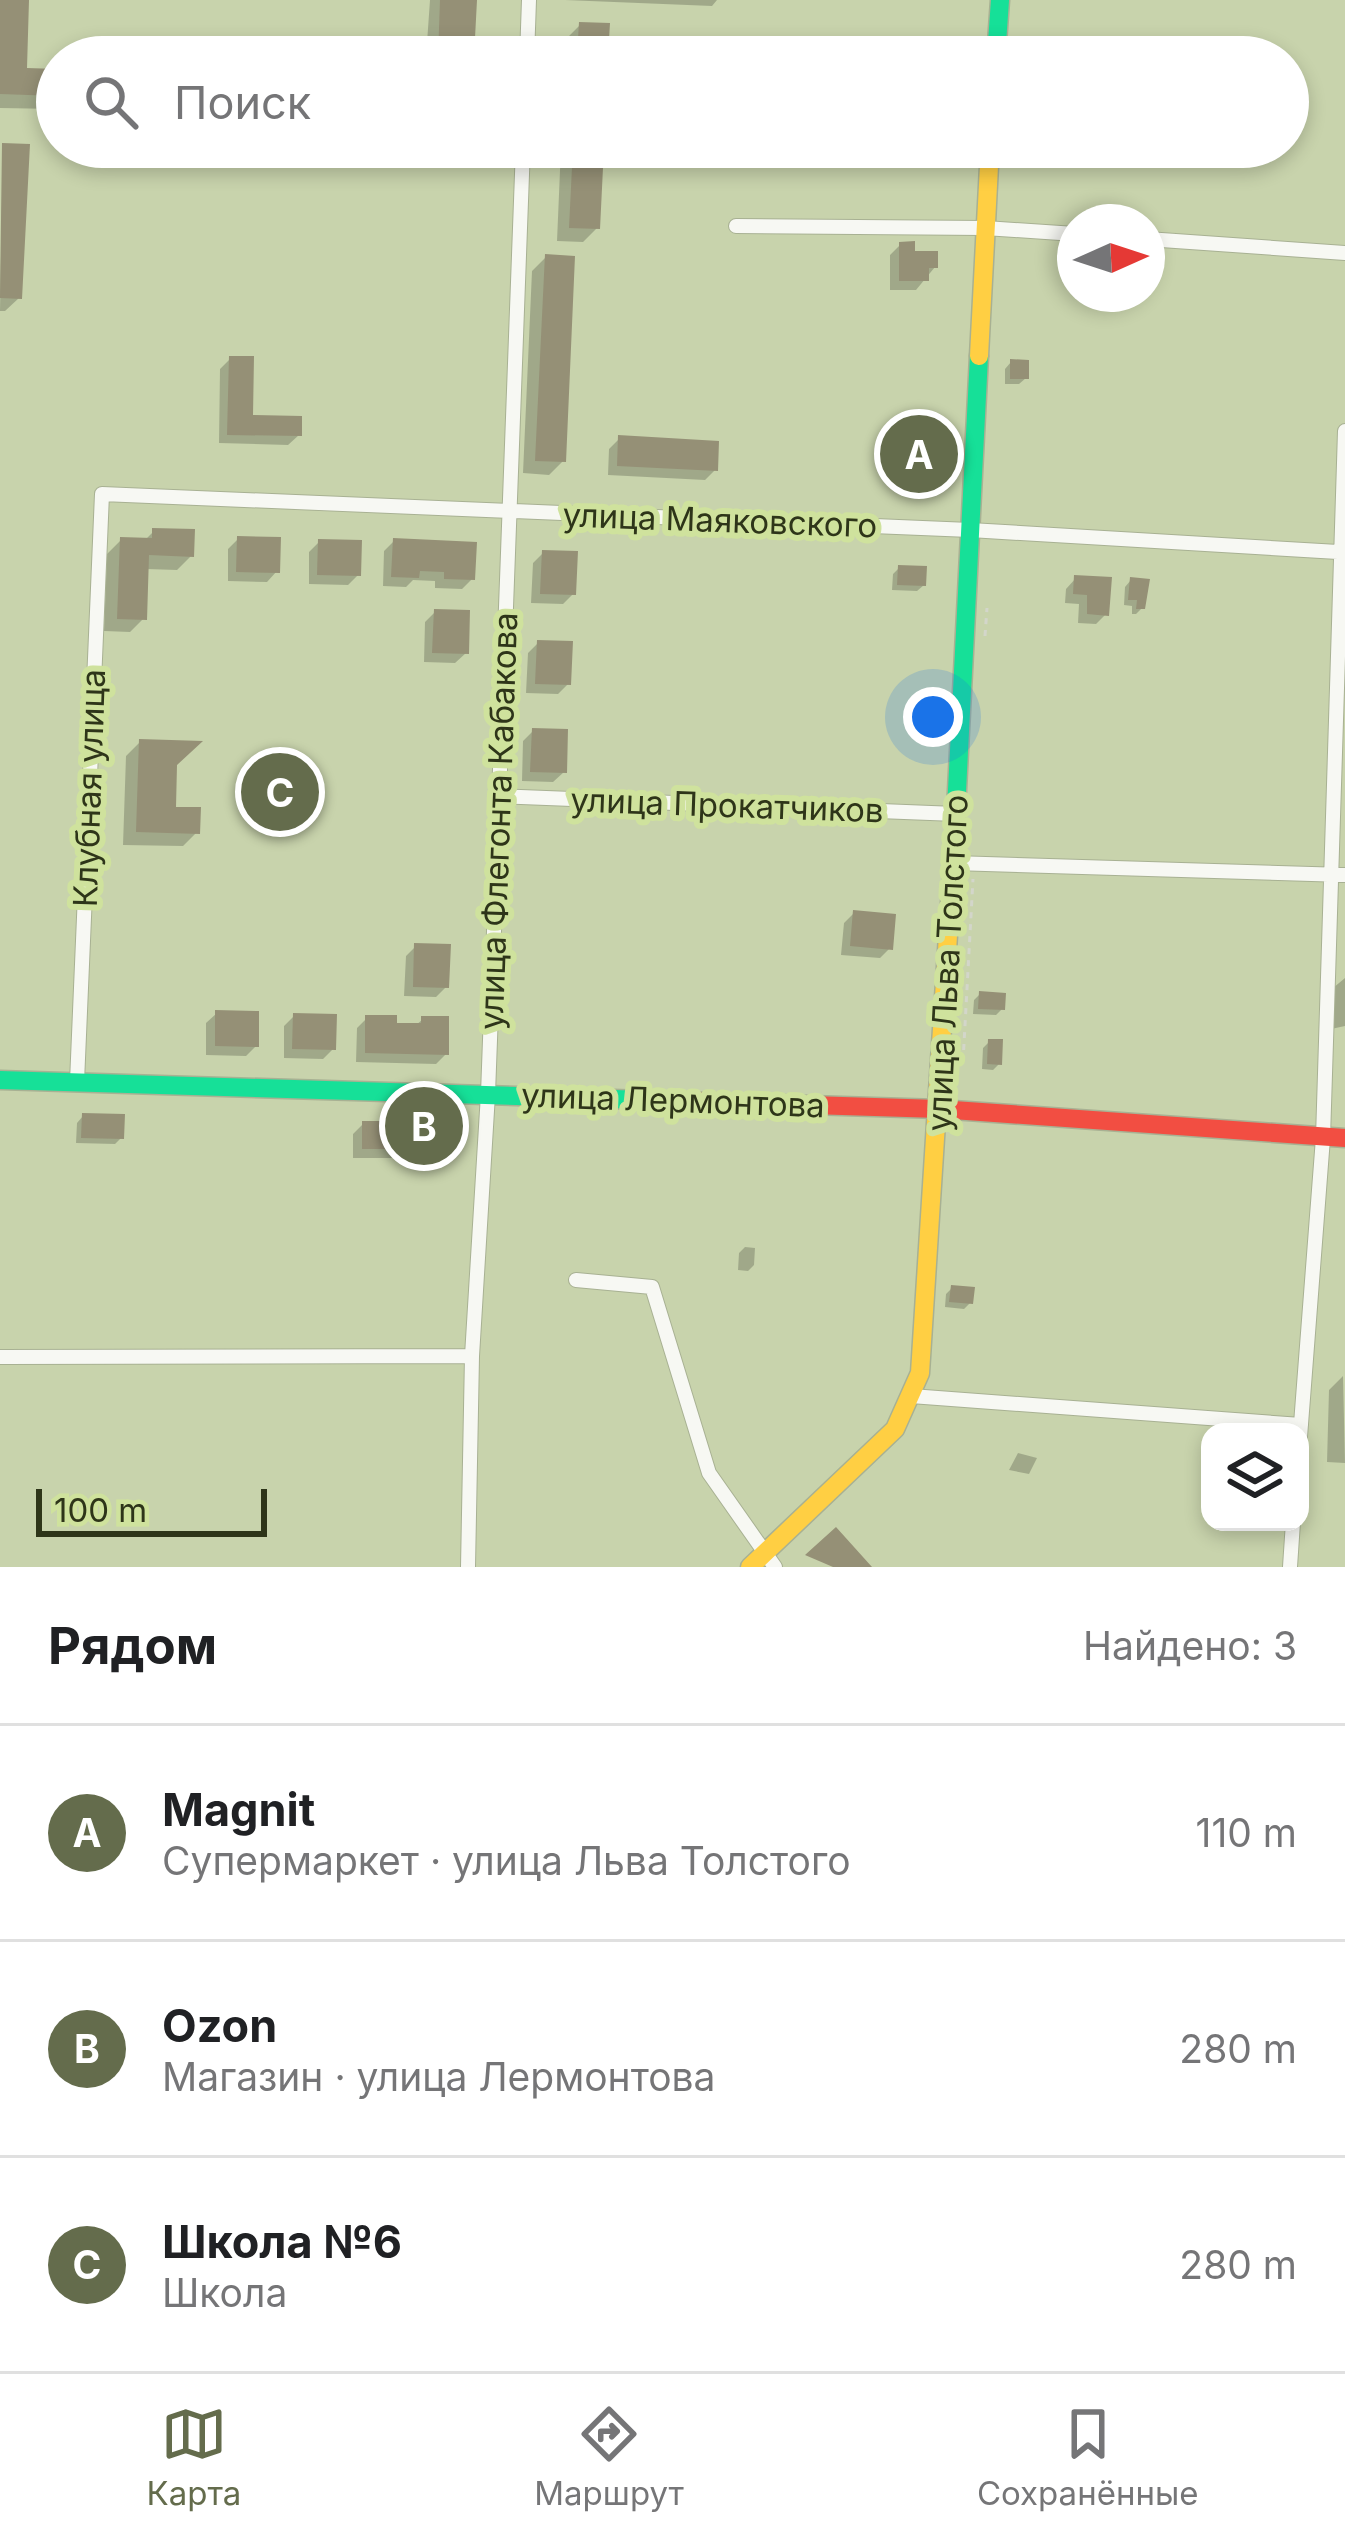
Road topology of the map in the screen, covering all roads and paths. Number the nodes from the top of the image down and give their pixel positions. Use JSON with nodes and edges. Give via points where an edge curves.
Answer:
{"nodes":[{"id":1,"x":529,"y":0,"type":"edge"},
{"id":2,"x":1000,"y":0,"type":"edge"},
{"id":3,"x":527,"y":36,"type":"edge"},
{"id":4,"x":997,"y":36,"type":"edge"},
{"id":5,"x":522,"y":168,"type":"edge"},
{"id":6,"x":989,"y":168,"type":"edge"},
{"id":7,"x":736,"y":226,"type":"dead end"},
{"id":8,"x":985,"y":227,"type":"junction"},
{"id":9,"x":1057,"y":233,"type":"edge"},
{"id":10,"x":1165,"y":240,"type":"edge"},
{"id":11,"x":1345,"y":253,"type":"edge"},
{"id":12,"x":1345,"y":431,"type":"edge"},
{"id":13,"x":101,"y":494,"type":"joint"},
{"id":14,"x":508,"y":511,"type":"junction"},
{"id":15,"x":970,"y":530,"type":"junction"},
{"id":16,"x":1338,"y":552,"type":"junction"},
{"id":17,"x":498,"y":796,"type":"junction"},
{"id":18,"x":956,"y":814,"type":"junction"},
{"id":19,"x":953,"y":863,"type":"junction"},
{"id":20,"x":1338,"y":876,"type":"edge"},
{"id":21,"x":0,"y":1080,"type":"edge"},
{"id":22,"x":77,"y":1082,"type":"junction"},
{"id":23,"x":488,"y":1094,"type":"junction"},
{"id":24,"x":939,"y":1109,"type":"junction"},
{"id":25,"x":1323,"y":1138,"type":"junction"},
{"id":26,"x":1345,"y":1138,"type":"edge"},
{"id":27,"x":575,"y":1280,"type":"dead end"},
{"id":28,"x":472,"y":1356,"type":"junction"},
{"id":29,"x":0,"y":1358,"type":"edge"},
{"id":30,"x":911,"y":1396,"type":"junction"},
{"id":31,"x":1211,"y":1423,"type":"edge"},
{"id":32,"x":1301,"y":1423,"type":"edge"},
{"id":33,"x":1292,"y":1531,"type":"edge"},
{"id":34,"x":763,"y":1563,"type":"edge"},
{"id":35,"x":468,"y":1567,"type":"edge"},
{"id":36,"x":1290,"y":1567,"type":"edge"}],
"edges":[{"from":1,"to":3,"type":"street"},
{"from":2,"to":4,"type":"main road"},
{"from":5,"to":14,"type":"street","name":"улица Флегонта Кабакова"},
{"from":6,"to":8,"type":"main road","name":"улица Льва Толстого"},
{"from":7,"to":8,"type":"street"},
{"from":8,"to":9,"type":"street"},
{"from":8,"to":15,"type":"main road","name":"улица Льва Толстого"},
{"from":10,"to":11,"type":"street"},
{"from":12,"to":16,"type":"street"},
{"from":13,"to":14,"type":"street","name":"улица Маяковского"},
{"from":13,"to":22,"type":"street","name":"Клубная улица"},
{"from":14,"to":15,"type":"street","name":"улица Маяковского"},
{"from":14,"to":17,"type":"street","name":"улица Флегонта Кабакова"},
{"from":15,"to":16,"type":"street","name":"улица Маяковского"},
{"from":15,"to":18,"type":"main road","name":"улица Льва Толстого"},
{"from":16,"to":20,"type":"street"},
{"from":17,"to":18,"type":"street","name":"улица Прокатчиков"},
{"from":17,"to":23,"type":"street","name":"улица Флегонта Кабакова"},
{"from":18,"to":19,"type":"main road","name":"улица Льва Толстого"},
{"from":19,"to":20,"type":"street"},
{"from":19,"to":24,"type":"main road","name":"улица Льва Толстого"},
{"from":20,"to":25,"type":"street"},
{"from":21,"to":22,"type":"main road","name":"улица Лермонтова"},
{"from":22,"to":23,"type":"main road","name":"улица Лермонтова"},
{"from":23,"to":24,"type":"main road","name":"улица Лермонтова"},
{"from":23,"to":28,"type":"street","name":"улица Флегонта Кабакова"},
{"from":24,"to":25,"type":"main road","name":"улица Лермонтова"},
{"from":24,"to":30,"type":"main road","name":"улица Льва Толстого","via":[[920,1373]]},
{"from":25,"to":26,"type":"main road","name":"улица Лермонтова"},
{"from":25,"to":32,"type":"street"},
{"from":27,"to":34,"type":"street","via":[[652,1287],[710,1473]]},
{"from":28,"to":29,"type":"street"},
{"from":28,"to":35,"type":"street","name":"улица Флегонта Кабакова"},
{"from":30,"to":31,"type":"street"},
{"from":30,"to":34,"type":"main road","name":"улица Льва Толстого","via":[[895,1429]]},
{"from":33,"to":36,"type":"street"}]}
